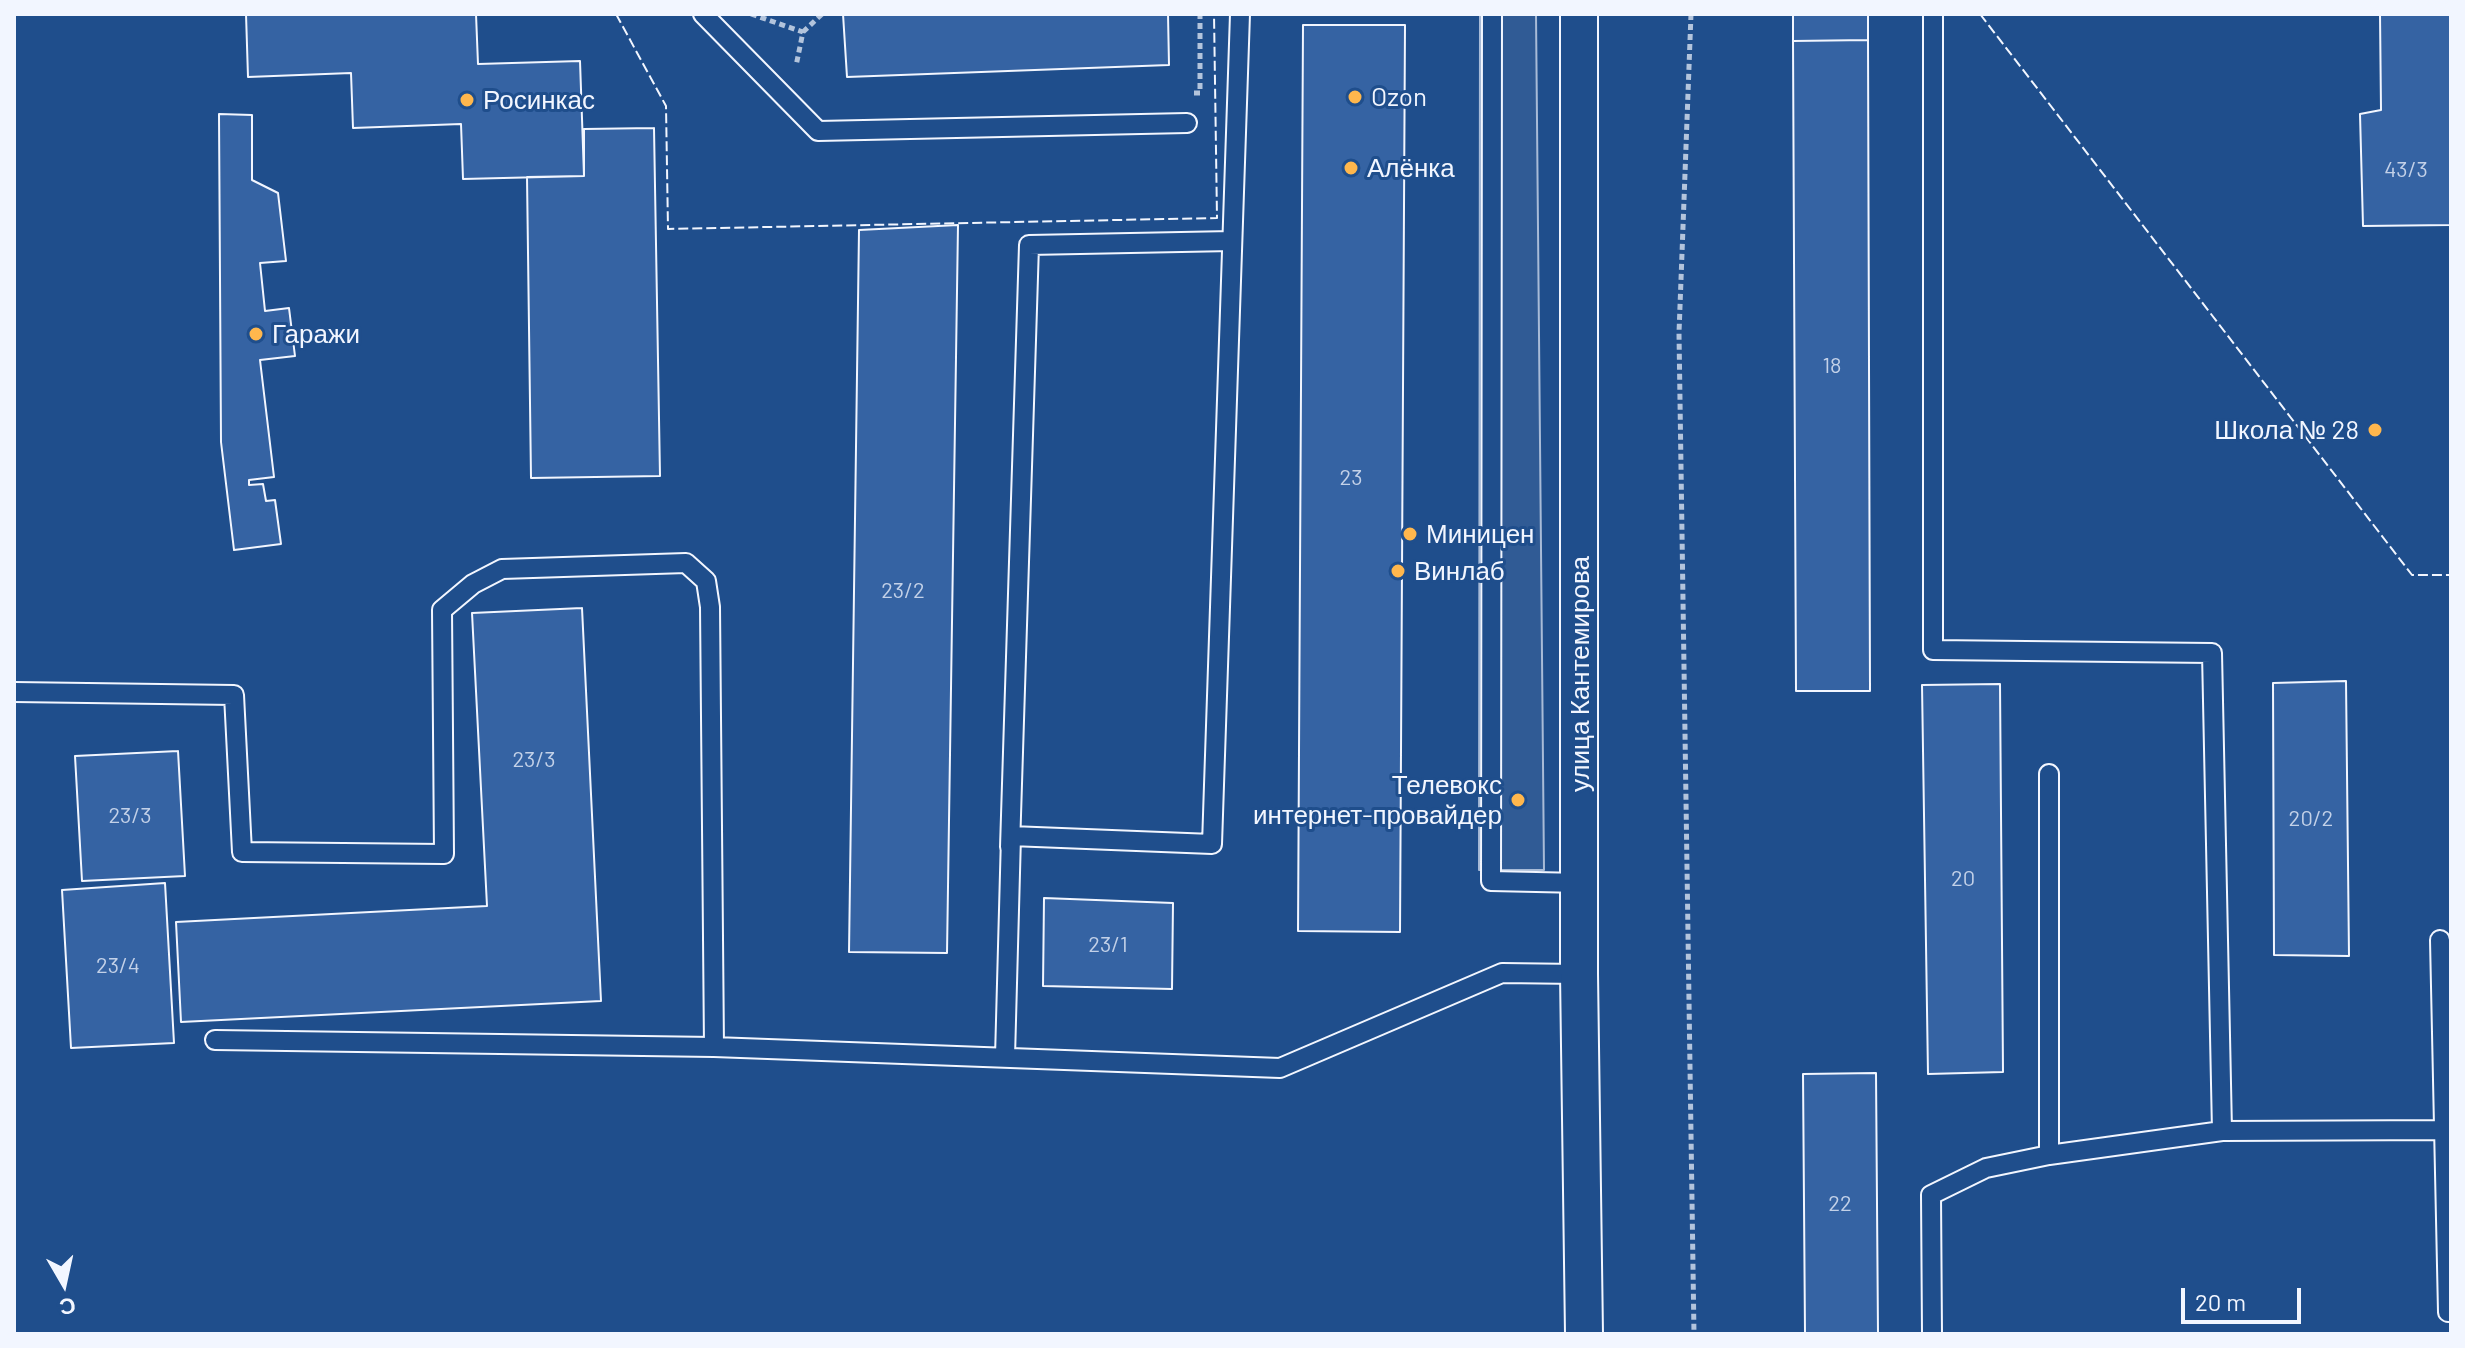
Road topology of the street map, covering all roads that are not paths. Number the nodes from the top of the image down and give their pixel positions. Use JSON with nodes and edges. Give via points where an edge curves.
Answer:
{"nodes":[{"id":1,"x":703,"y":14,"type":"edge"},
{"id":2,"x":1240,"y":14,"type":"edge"},
{"id":3,"x":1492,"y":14,"type":"edge"},
{"id":4,"x":1579,"y":14,"type":"edge"},
{"id":5,"x":1933,"y":14,"type":"edge"},
{"id":6,"x":1187,"y":123,"type":"dead end"},
{"id":7,"x":1232,"y":241,"type":"junction"},
{"id":8,"x":14,"y":692,"type":"edge"},
{"id":9,"x":2049,"y":774,"type":"dead end"},
{"id":10,"x":1010,"y":857,"type":"junction"},
{"id":11,"x":1581,"y":883,"type":"junction"},
{"id":12,"x":2440,"y":940,"type":"dead end"},
{"id":13,"x":1579,"y":974,"type":"junction"},
{"id":14,"x":215,"y":1040,"type":"dead end"},
{"id":15,"x":714,"y":1047,"type":"junction"},
{"id":16,"x":1005,"y":1057,"type":"junction"},
{"id":17,"x":2446,"y":1130,"type":"junction"},
{"id":18,"x":2222,"y":1131,"type":"junction"},
{"id":19,"x":2049,"y":1155,"type":"junction"},
{"id":20,"x":2451,"y":1312,"type":"edge"},
{"id":21,"x":1584,"y":1334,"type":"edge"},
{"id":22,"x":1932,"y":1334,"type":"edge"}],
"edges":[{"from":1,"to":6,"type":"lane","via":[[818,131]]},
{"from":2,"to":7,"type":"lane"},
{"from":3,"to":11,"type":"lane","via":[[1491,881]]},
{"from":4,"to":11,"type":"street","name":"улица Кантемирова"},
{"from":5,"to":18,"type":"lane","via":[[1933,650],[2212,653]]},
{"from":7,"to":10,"type":"lane","via":[[1029,245]]},
{"from":7,"to":10,"type":"lane","via":[[1212,844],[1011,836]]},
{"from":8,"to":15,"type":"lane","via":[[234,695],[242,852],[444,854],[442,610],[502,569],[686,563],[706,581],[710,607]]},
{"from":9,"to":19,"type":"lane"},
{"from":10,"to":16,"type":"lane"},
{"from":11,"to":13,"type":"street","name":"улица Кантемирова"},
{"from":12,"to":17,"type":"lane"},
{"from":13,"to":16,"type":"lane","via":[[1502,973],[1280,1068]]},
{"from":13,"to":21,"type":"street","name":"улица Кантемирова"},
{"from":14,"to":15,"type":"lane"},
{"from":15,"to":16,"type":"lane"},
{"from":17,"to":18,"type":"lane"},
{"from":17,"to":20,"type":"lane"},
{"from":18,"to":19,"type":"lane"},
{"from":19,"to":22,"type":"lane","via":[[1986,1168],[1931,1195]]}]}
